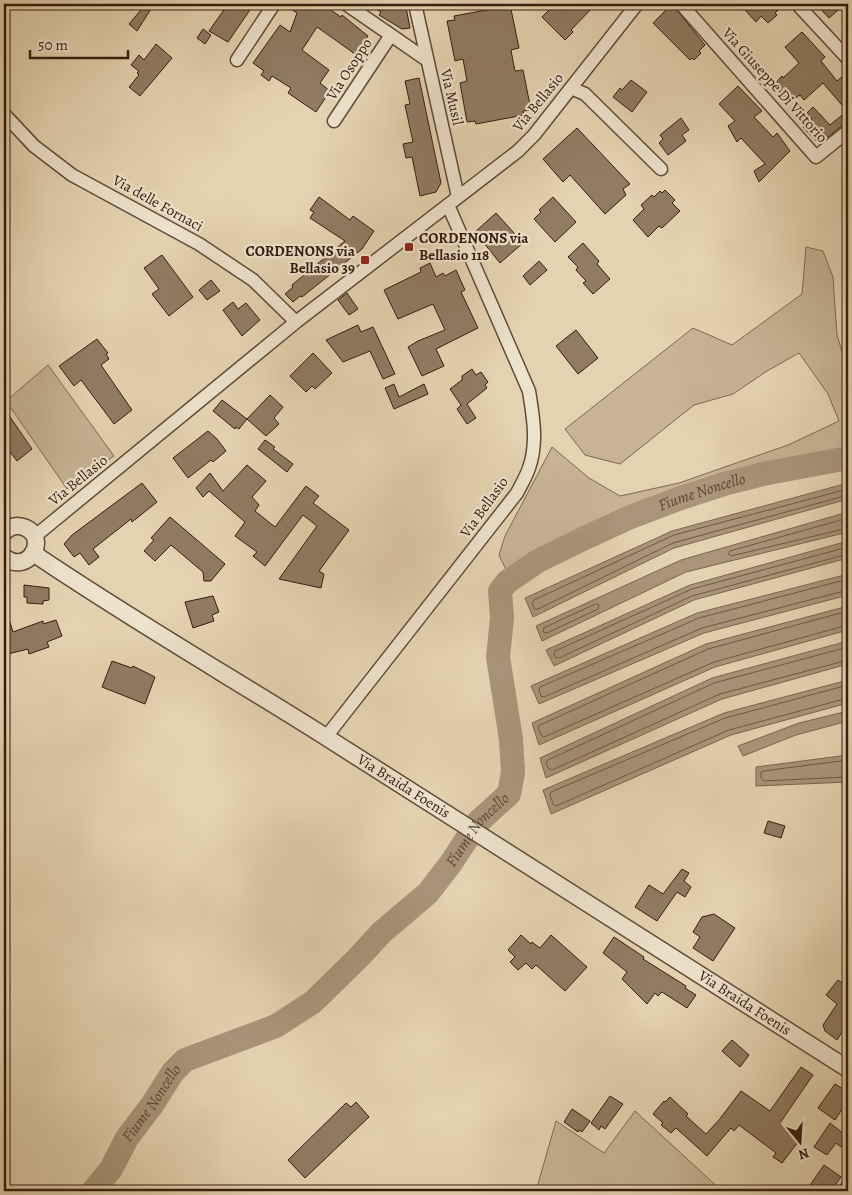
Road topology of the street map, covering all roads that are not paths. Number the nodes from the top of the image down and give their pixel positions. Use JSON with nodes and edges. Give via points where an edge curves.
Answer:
{"nodes":[{"id":1,"x":274,"y":4,"type":"edge"},
{"id":2,"x":346,"y":4,"type":"edge"},
{"id":3,"x":415,"y":4,"type":"edge"},
{"id":4,"x":637,"y":4,"type":"edge"},
{"id":5,"x":681,"y":4,"type":"edge"},
{"id":6,"x":797,"y":4,"type":"edge"},
{"id":7,"x":391,"y":35,"type":"junction"},
{"id":8,"x":848,"y":59,"type":"edge"},
{"id":9,"x":237,"y":60,"type":"dead end"},
{"id":10,"x":427,"y":60,"type":"junction"},
{"id":11,"x":571,"y":88,"type":"junction"},
{"id":12,"x":4,"y":114,"type":"edge"},
{"id":13,"x":334,"y":121,"type":"dead end"},
{"id":14,"x":848,"y":131,"type":"edge"},
{"id":15,"x":661,"y":169,"type":"dead end"},
{"id":16,"x":453,"y":201,"type":"junction"},
{"id":17,"x":296,"y":322,"type":"junction"},
{"id":18,"x":4,"y":532,"type":"edge"},
{"id":19,"x":34,"y":537,"type":"junction"},
{"id":20,"x":33,"y":553,"type":"junction"},
{"id":21,"x":4,"y":558,"type":"edge"},
{"id":22,"x":326,"y":737,"type":"junction"},
{"id":23,"x":848,"y":1069,"type":"edge"},
{"id":24,"x":848,"y":1186,"type":"edge"},
{"id":25,"x":844,"y":1191,"type":"edge"}],
"edges":[{"from":1,"to":9,"type":"street"},
{"from":2,"to":7,"type":"street","name":"Via Osoppo"},
{"from":3,"to":10,"type":"street","name":"Via Musil"},
{"from":4,"to":11,"type":"street","name":"Via Bellasio"},
{"from":5,"to":14,"type":"street","name":"Via Giuseppe Di Vittorio","via":[[816,157]]},
{"from":6,"to":8,"type":"street"},
{"from":7,"to":10,"type":"street","name":"Via Osoppo"},
{"from":7,"to":13,"type":"street","name":"Via Osoppo"},
{"from":10,"to":16,"type":"street","name":"Via Musil"},
{"from":11,"to":15,"type":"street","via":[[585,94]]},
{"from":11,"to":16,"type":"street","name":"Via Bellasio","via":[[518,151]]},
{"from":12,"to":17,"type":"street","name":"Via delle Fornaci","via":[[34,146],[72,175],[199,244],[253,280]]},
{"from":16,"to":17,"type":"street","name":"Via Bellasio"},
{"from":16,"to":22,"type":"street","name":"Via Bellasio","via":[[529,391],[534,422],[529,468],[516,493]]},
{"from":17,"to":19,"type":"street","name":"Via Bellasio"},
{"from":18,"to":19,"type":"street","via":[[12,526],[19,526],[28,529]]},
{"from":19,"to":20,"type":"street"},
{"from":20,"to":21,"type":"street","via":[[23,562]]},
{"from":20,"to":22,"type":"street","name":"Via Braida Foenis"},
{"from":22,"to":23,"type":"street","name":"Via Braida Foenis"},
{"from":24,"to":25,"type":"street"}]}
